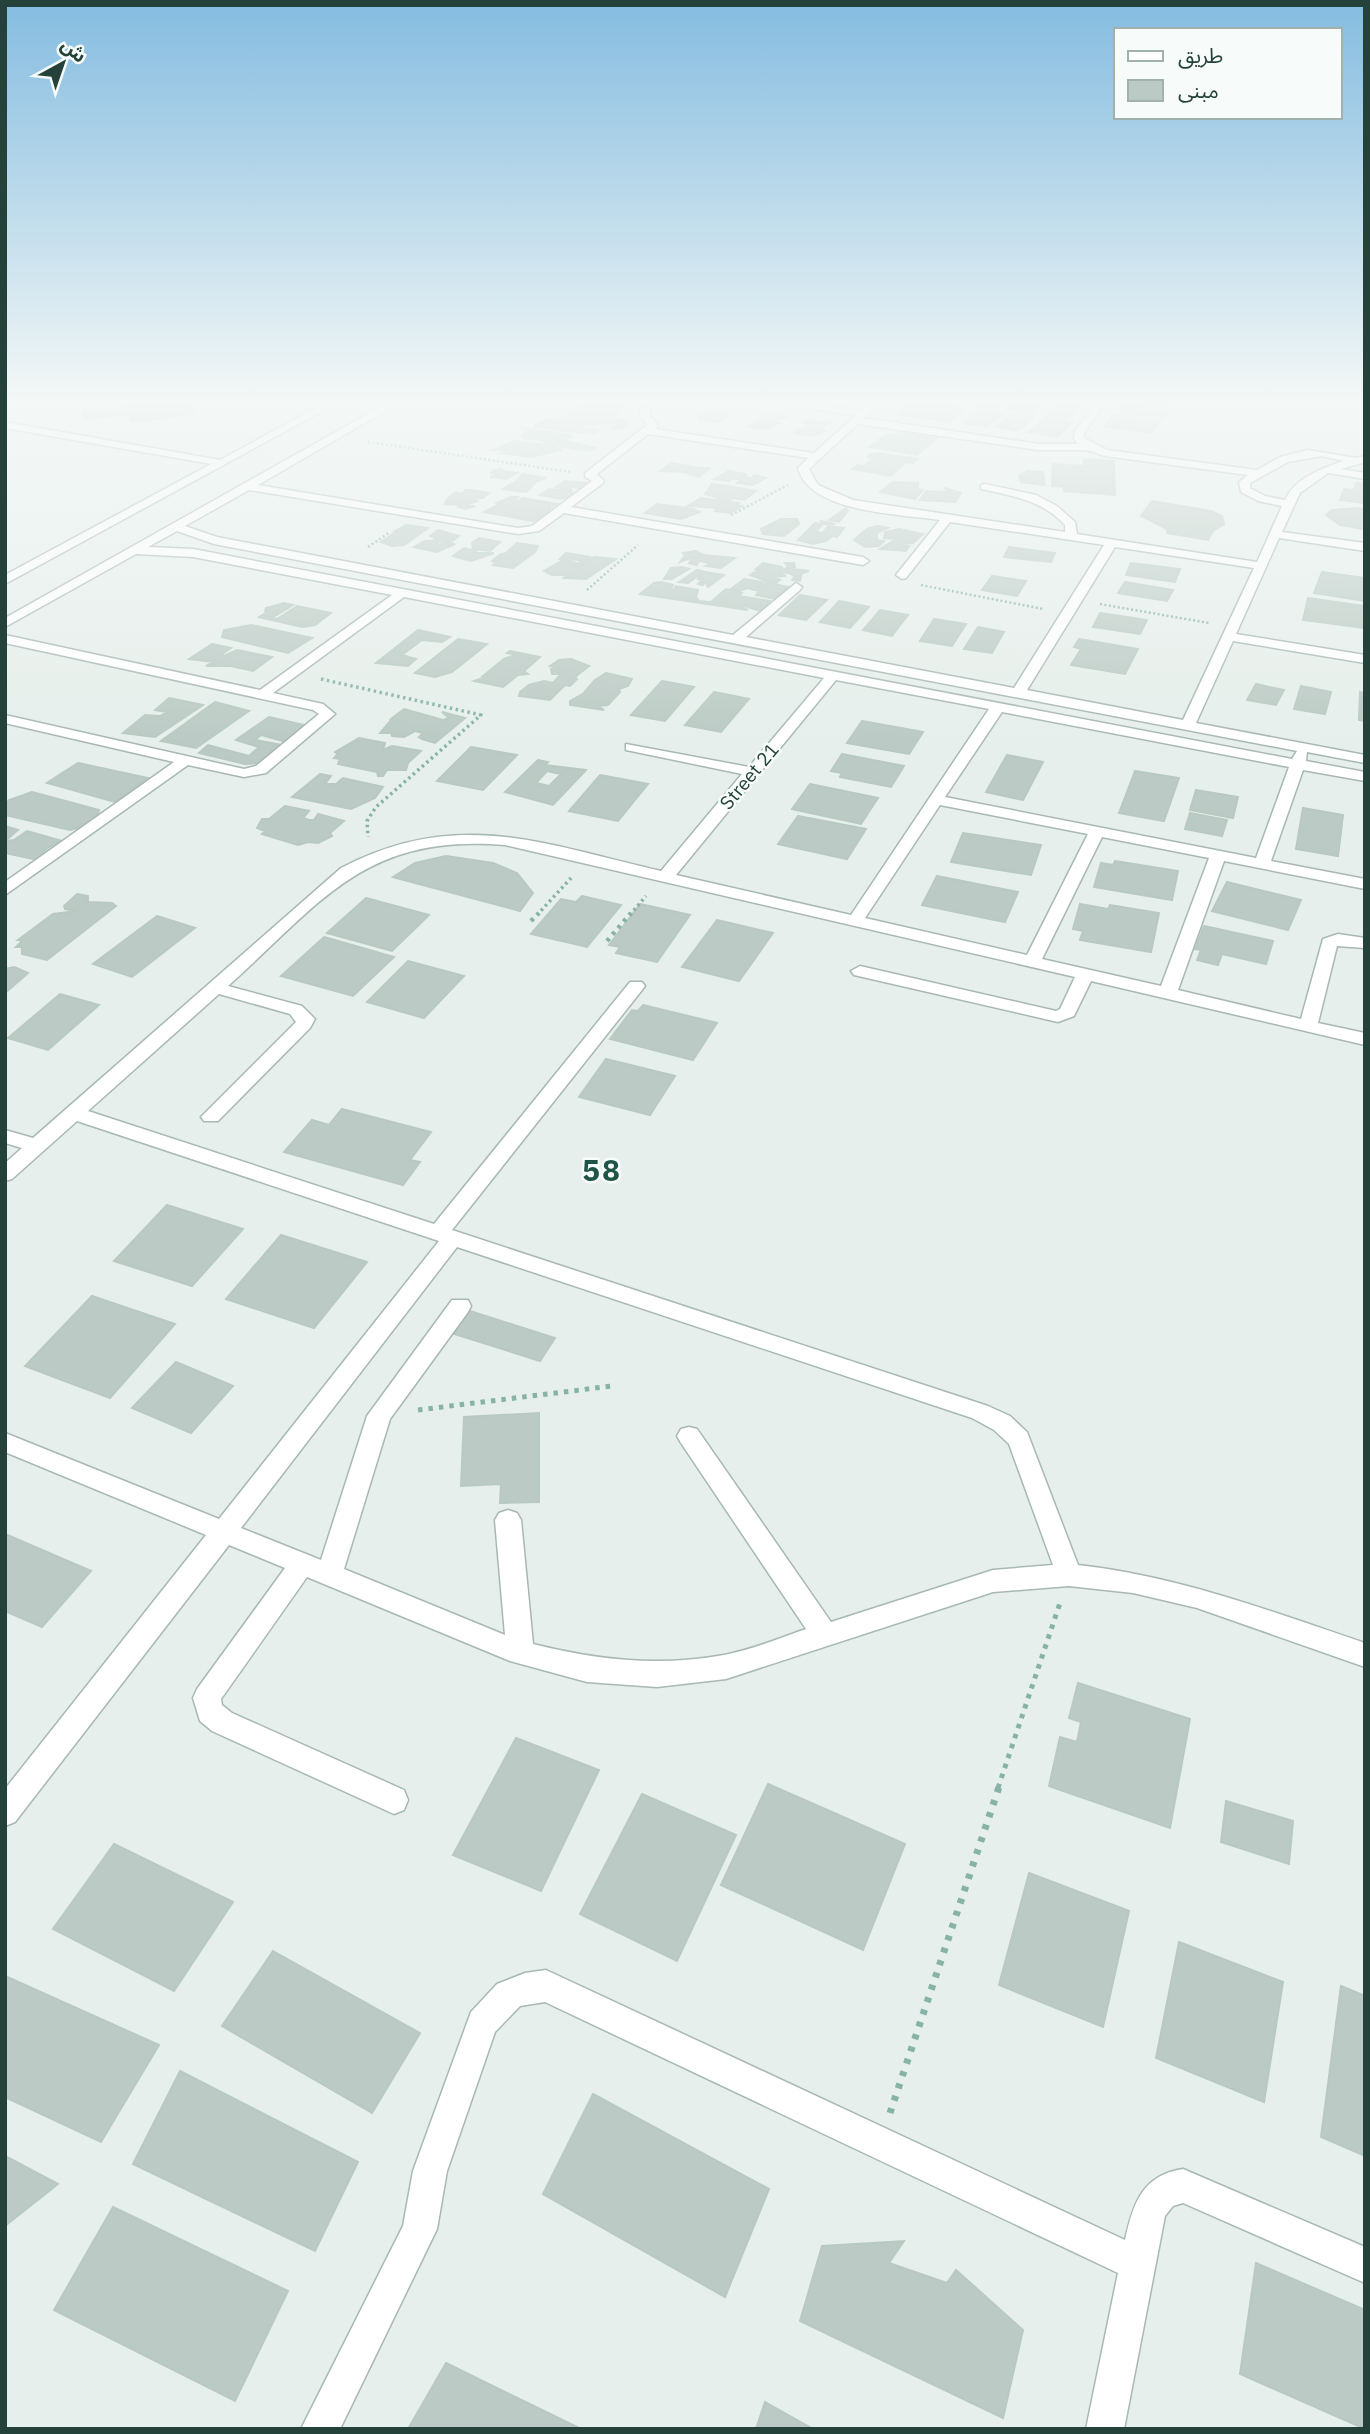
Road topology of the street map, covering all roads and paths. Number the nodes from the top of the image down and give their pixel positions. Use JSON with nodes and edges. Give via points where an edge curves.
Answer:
{"nodes":[{"id":1,"x":124,"y":516,"type":"edge"},
{"id":2,"x":193,"y":516,"type":"edge"},
{"id":3,"x":416,"y":516,"type":"edge"},
{"id":4,"x":427,"y":516,"type":"edge"},
{"id":5,"x":553,"y":516,"type":"edge"},
{"id":6,"x":600,"y":516,"type":"edge"},
{"id":7,"x":732,"y":516,"type":"edge"},
{"id":8,"x":932,"y":516,"type":"edge"},
{"id":9,"x":1064,"y":516,"type":"edge"},
{"id":10,"x":1283,"y":516,"type":"edge"},
{"id":11,"x":947,"y":518,"type":"junction"},
{"id":12,"x":175,"y":526,"type":"junction"},
{"id":13,"x":660,"y":526,"type":"junction"},
{"id":14,"x":699,"y":533,"type":"junction"},
{"id":15,"x":1275,"y":534,"type":"junction"},
{"id":16,"x":1071,"y":537,"type":"junction"},
{"id":17,"x":1111,"y":543,"type":"junction"},
{"id":18,"x":1365,"y":547,"type":"edge"},
{"id":19,"x":133,"y":550,"type":"junction"},
{"id":20,"x":863,"y":561,"type":"dead end"},
{"id":21,"x":341,"y":564,"type":"junction"},
{"id":22,"x":1262,"y":566,"type":"junction"},
{"id":23,"x":902,"y":575,"type":"joint"},
{"id":24,"x":5,"y":580,"type":"edge"},
{"id":25,"x":796,"y":587,"type":"dead end"},
{"id":26,"x":402,"y":593,"type":"junction"},
{"id":27,"x":1075,"y":600,"type":"junction"},
{"id":28,"x":567,"y":607,"type":"junction"},
{"id":29,"x":1067,"y":614,"type":"junction"},
{"id":30,"x":5,"y":623,"type":"edge"},
{"id":31,"x":1232,"y":632,"type":"junction"},
{"id":32,"x":5,"y":639,"type":"edge"},
{"id":33,"x":736,"y":639,"type":"junction"},
{"id":34,"x":1365,"y":659,"type":"edge"},
{"id":35,"x":293,"y":673,"type":"junction"},
{"id":36,"x":833,"y":675,"type":"junction"},
{"id":37,"x":982,"y":686,"type":"junction"},
{"id":38,"x":1022,"y":693,"type":"junction"},
{"id":39,"x":262,"y":695,"type":"junction"},
{"id":40,"x":973,"y":702,"type":"junction"},
{"id":41,"x":998,"y":707,"type":"junction"},
{"id":42,"x":1016,"y":710,"type":"junction"},
{"id":43,"x":5,"y":719,"type":"edge"},
{"id":44,"x":1188,"y":725,"type":"junction"},
{"id":45,"x":631,"y":747,"type":"dead end"},
{"id":46,"x":1304,"y":747,"type":"junction"},
{"id":47,"x":1365,"y":759,"type":"edge"},
{"id":48,"x":184,"y":761,"type":"junction"},
{"id":49,"x":1298,"y":764,"type":"junction"},
{"id":50,"x":753,"y":772,"type":"junction"},
{"id":51,"x":1365,"y":777,"type":"edge"},
{"id":52,"x":936,"y":800,"type":"junction"},
{"id":53,"x":1097,"y":832,"type":"junction"},
{"id":54,"x":382,"y":852,"type":"junction"},
{"id":55,"x":1218,"y":855,"type":"junction"},
{"id":56,"x":588,"y":859,"type":"junction"},
{"id":57,"x":1262,"y":864,"type":"junction"},
{"id":58,"x":664,"y":877,"type":"junction"},
{"id":59,"x":1365,"y":884,"type":"edge"},
{"id":60,"x":5,"y":890,"type":"edge"},
{"id":61,"x":531,"y":920,"type":"dead end"},
{"id":62,"x":855,"y":921,"type":"junction"},
{"id":63,"x":607,"y":941,"type":"dead end"},
{"id":64,"x":1365,"y":943,"type":"edge"},
{"id":65,"x":1032,"y":962,"type":"junction"},
{"id":66,"x":860,"y":971,"type":"dead end"},
{"id":67,"x":1085,"y":974,"type":"junction"},
{"id":68,"x":636,"y":986,"type":"dead end"},
{"id":69,"x":216,"y":988,"type":"junction"},
{"id":70,"x":1168,"y":993,"type":"junction"},
{"id":71,"x":1308,"y":1026,"type":"junction"},
{"id":72,"x":1365,"y":1039,"type":"edge"},
{"id":73,"x":75,"y":1113,"type":"junction"},
{"id":74,"x":211,"y":1117,"type":"dead end"},
{"id":75,"x":5,"y":1136,"type":"edge"},
{"id":76,"x":37,"y":1146,"type":"junction"},
{"id":77,"x":5,"y":1174,"type":"edge"},
{"id":78,"x":445,"y":1235,"type":"junction"},
{"id":79,"x":460,"y":1306,"type":"dead end"},
{"id":80,"x":612,"y":1386,"type":"dead end"},
{"id":81,"x":379,"y":1416,"type":"junction"},
{"id":82,"x":689,"y":1436,"type":"dead end"},
{"id":83,"x":5,"y":1441,"type":"edge"},
{"id":84,"x":508,"y":1520,"type":"dead end"},
{"id":85,"x":224,"y":1532,"type":"junction"},
{"id":86,"x":302,"y":1564,"type":"junction"},
{"id":87,"x":329,"y":1575,"type":"junction"},
{"id":88,"x":1069,"y":1576,"type":"junction"},
{"id":89,"x":825,"y":1635,"type":"junction"},
{"id":90,"x":520,"y":1653,"type":"junction"},
{"id":91,"x":1365,"y":1655,"type":"edge"},
{"id":92,"x":394,"y":1800,"type":"dead end"},
{"id":93,"x":5,"y":1812,"type":"edge"},
{"id":94,"x":880,"y":2143,"type":"junction"},
{"id":95,"x":1138,"y":2264,"type":"junction"},
{"id":96,"x":1365,"y":2265,"type":"edge"},
{"id":97,"x":320,"y":2429,"type":"edge"},
{"id":98,"x":1105,"y":2429,"type":"edge"}],
"edges":[{"from":1,"to":24,"type":"street"},
{"from":2,"to":12,"type":"street"},
{"from":3,"to":21,"type":"path"},
{"from":4,"to":5,"type":"street","via":[[518,531],[536,528]]},
{"from":6,"to":13,"type":"street"},
{"from":7,"to":14,"type":"path"},
{"from":8,"to":11,"type":"street"},
{"from":9,"to":16,"type":"street","via":[[1071,524]]},
{"from":10,"to":15,"type":"street"},
{"from":11,"to":16,"type":"street"},
{"from":11,"to":23,"type":"street"},
{"from":12,"to":19,"type":"street"},
{"from":12,"to":21,"type":"street","via":[[198,537]]},
{"from":13,"to":14,"type":"street"},
{"from":13,"to":28,"type":"path"},
{"from":14,"to":20,"type":"street"},
{"from":15,"to":18,"type":"street"},
{"from":15,"to":22,"type":"street"},
{"from":16,"to":17,"type":"street"},
{"from":17,"to":22,"type":"street"},
{"from":17,"to":27,"type":"street"},
{"from":19,"to":26,"type":"street","via":[[193,553]]},
{"from":19,"to":30,"type":"street"},
{"from":21,"to":28,"type":"street"},
{"from":22,"to":31,"type":"street"},
{"from":23,"to":29,"type":"path","via":[[932,589]]},
{"from":25,"to":33,"type":"street"},
{"from":26,"to":35,"type":"street"},
{"from":26,"to":36,"type":"street"},
{"from":27,"to":29,"type":"street"},
{"from":27,"to":31,"type":"path"},
{"from":28,"to":33,"type":"street"},
{"from":29,"to":38,"type":"street"},
{"from":31,"to":34,"type":"street"},
{"from":31,"to":44,"type":"street"},
{"from":32,"to":39,"type":"street"},
{"from":33,"to":37,"type":"street"},
{"from":35,"to":39,"type":"street"},
{"from":35,"to":54,"type":"path","via":[[481,715],[367,818],[370,842]]},
{"from":36,"to":40,"type":"street"},
{"from":36,"to":50,"type":"street","name":"Street 21"},
{"from":37,"to":38,"type":"street"},
{"from":37,"to":40,"type":"street","via":[[986,695]]},
{"from":38,"to":42,"type":"street","via":[[1014,701]]},
{"from":38,"to":44,"type":"street"},
{"from":39,"to":48,"type":"street","via":[[318,707],[328,714],[261,770],[236,773]]},
{"from":40,"to":41,"type":"street"},
{"from":41,"to":42,"type":"street"},
{"from":41,"to":52,"type":"street"},
{"from":42,"to":49,"type":"street"},
{"from":43,"to":48,"type":"street"},
{"from":44,"to":46,"type":"street"},
{"from":45,"to":50,"type":"street"},
{"from":46,"to":47,"type":"street"},
{"from":46,"to":49,"type":"street"},
{"from":48,"to":60,"type":"street"},
{"from":49,"to":51,"type":"street"},
{"from":49,"to":57,"type":"street"},
{"from":50,"to":58,"type":"street","name":"Street 21"},
{"from":52,"to":53,"type":"street"},
{"from":52,"to":62,"type":"street"},
{"from":53,"to":55,"type":"street"},
{"from":53,"to":65,"type":"street"},
{"from":54,"to":56,"type":"street","via":[[421,840],[463,836],[505,840]]},
{"from":54,"to":69,"type":"street","via":[[347,871]]},
{"from":55,"to":57,"type":"street"},
{"from":55,"to":70,"type":"street"},
{"from":56,"to":58,"type":"street"},
{"from":56,"to":61,"type":"path"},
{"from":57,"to":59,"type":"street"},
{"from":58,"to":62,"type":"street"},
{"from":58,"to":63,"type":"path"},
{"from":62,"to":65,"type":"street"},
{"from":64,"to":71,"type":"street","via":[[1338,939],[1329,943]]},
{"from":65,"to":67,"type":"street"},
{"from":66,"to":67,"type":"street","via":[[1058,1017],[1068,1012]]},
{"from":67,"to":70,"type":"street"},
{"from":68,"to":78,"type":"street"},
{"from":69,"to":73,"type":"street"},
{"from":69,"to":74,"type":"street","via":[[296,1010],[306,1019]]},
{"from":70,"to":71,"type":"street"},
{"from":71,"to":72,"type":"street"},
{"from":73,"to":76,"type":"street"},
{"from":73,"to":78,"type":"street"},
{"from":75,"to":76,"type":"street"},
{"from":76,"to":77,"type":"street"},
{"from":78,"to":85,"type":"street"},
{"from":78,"to":88,"type":"street","via":[[1002,1423],[1019,1439]]},
{"from":79,"to":81,"type":"street"},
{"from":80,"to":81,"type":"path"},
{"from":81,"to":87,"type":"street"},
{"from":82,"to":89,"type":"street"},
{"from":83,"to":85,"type":"street"},
{"from":84,"to":90,"type":"street"},
{"from":85,"to":86,"type":"street"},
{"from":85,"to":93,"type":"street"},
{"from":86,"to":87,"type":"street"},
{"from":86,"to":92,"type":"street","via":[[207,1698],[210,1712],[222,1722]]},
{"from":87,"to":90,"type":"street"},
{"from":88,"to":89,"type":"street","via":[[993,1581]]},
{"from":88,"to":91,"type":"street","via":[[1133,1582],[1197,1597]]},
{"from":88,"to":94,"type":"path"},
{"from":89,"to":90,"type":"street","via":[[726,1667],[657,1675],[587,1670]]},
{"from":94,"to":95,"type":"street"},
{"from":94,"to":97,"type":"street","via":[[546,1986],[508,1993],[492,2006],[482,2023],[430,2171],[420,2230]]},
{"from":95,"to":96,"type":"street","via":[[1153,2202],[1170,2187],[1182,2186]]},
{"from":95,"to":98,"type":"street"}]}
